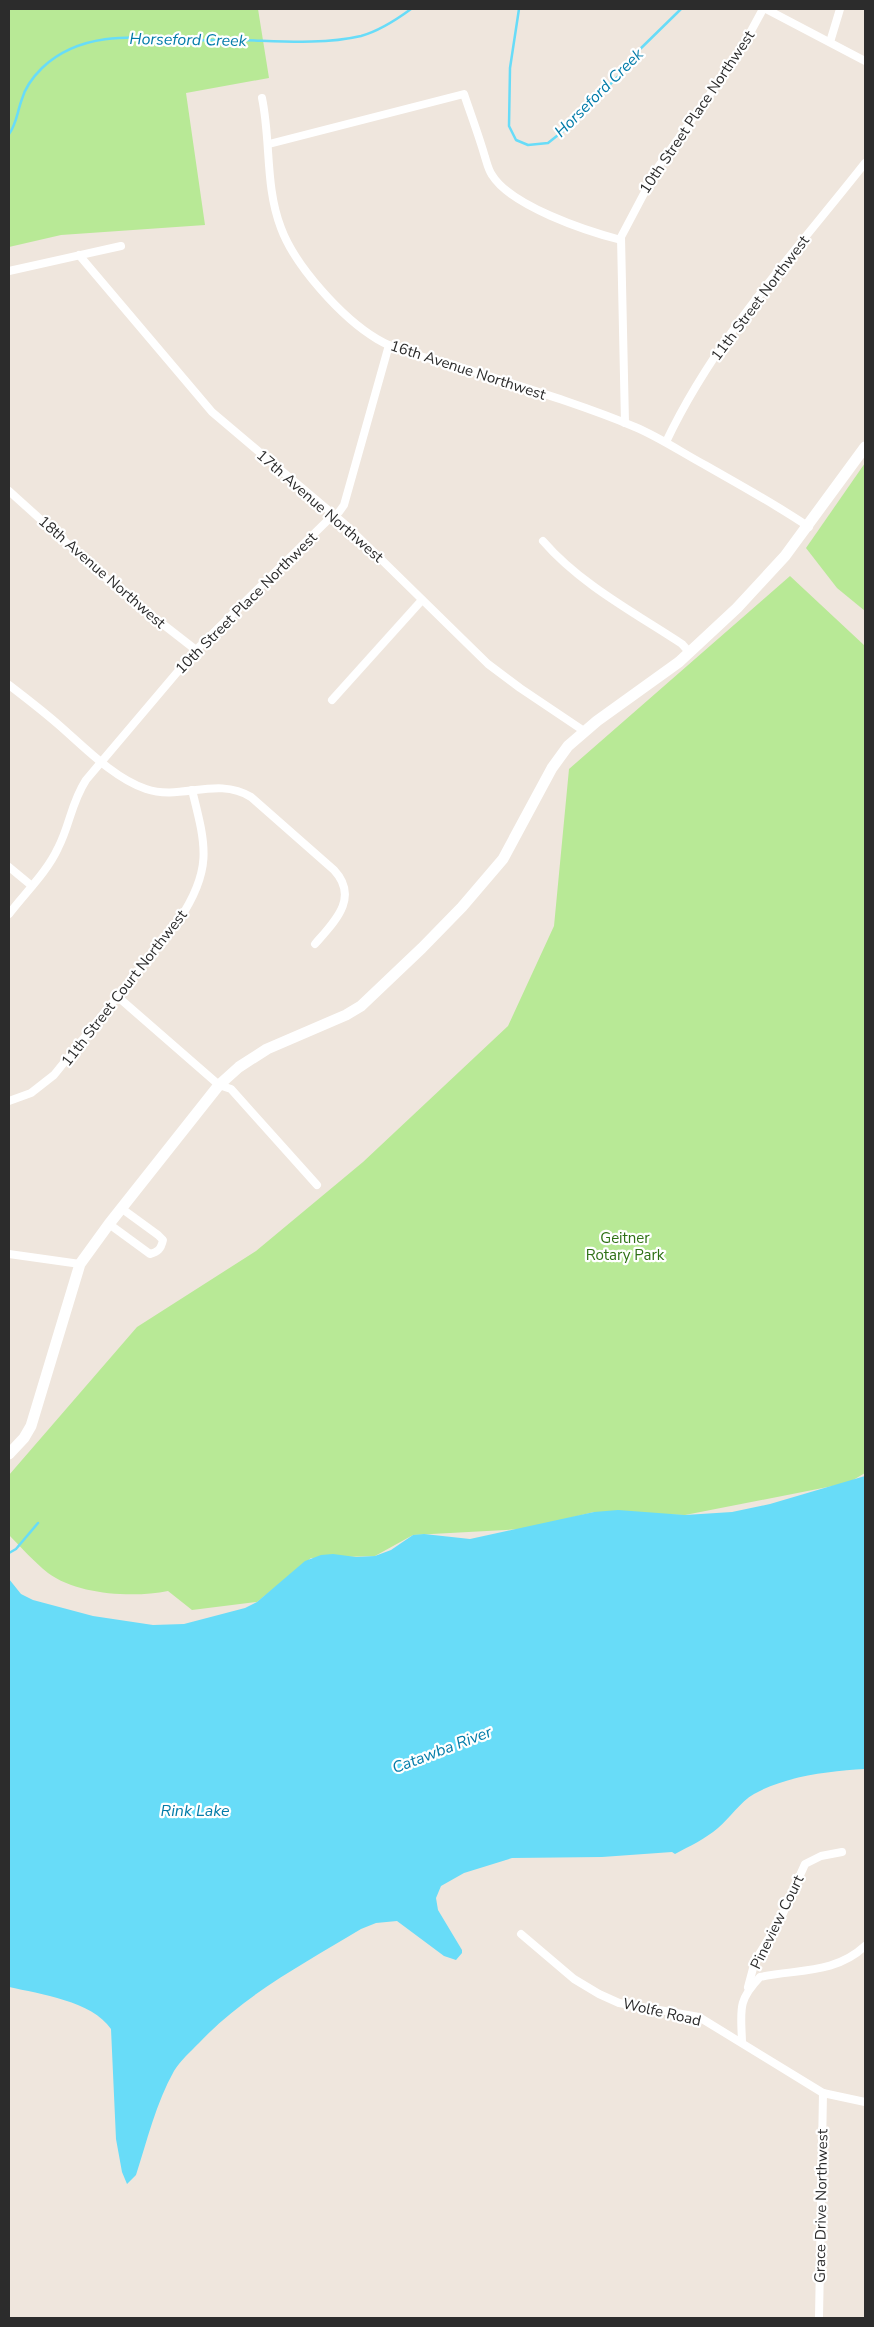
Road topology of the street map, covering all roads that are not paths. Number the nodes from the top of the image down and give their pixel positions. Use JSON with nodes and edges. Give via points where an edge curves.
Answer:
{"nodes":[{"id":1,"x":765,"y":9,"type":"edge"},
{"id":2,"x":840,"y":9,"type":"edge"},
{"id":3,"x":830,"y":42,"type":"junction"},
{"id":4,"x":865,"y":61,"type":"edge"},
{"id":5,"x":262,"y":98,"type":"dead end"},
{"id":6,"x":269,"y":144,"type":"junction"},
{"id":7,"x":865,"y":163,"type":"edge"},
{"id":8,"x":621,"y":240,"type":"junction"},
{"id":9,"x":121,"y":246,"type":"dead end"},
{"id":10,"x":79,"y":255,"type":"junction"},
{"id":11,"x":9,"y":271,"type":"edge"},
{"id":12,"x":389,"y":345,"type":"junction"},
{"id":13,"x":625,"y":423,"type":"junction"},
{"id":14,"x":666,"y":442,"type":"junction"},
{"id":15,"x":865,"y":447,"type":"edge"},
{"id":16,"x":9,"y":491,"type":"edge"},
{"id":17,"x":333,"y":515,"type":"junction"},
{"id":18,"x":809,"y":527,"type":"junction"},
{"id":19,"x":543,"y":541,"type":"dead end"},
{"id":20,"x":422,"y":600,"type":"junction"},
{"id":21,"x":196,"y":650,"type":"junction"},
{"id":22,"x":690,"y":653,"type":"junction"},
{"id":23,"x":9,"y":685,"type":"edge"},
{"id":24,"x":332,"y":700,"type":"dead end"},
{"id":25,"x":584,"y":731,"type":"junction"},
{"id":26,"x":101,"y":762,"type":"junction"},
{"id":27,"x":192,"y":790,"type":"junction"},
{"id":28,"x":9,"y":867,"type":"edge"},
{"id":29,"x":32,"y":886,"type":"junction"},
{"id":30,"x":9,"y":914,"type":"edge"},
{"id":31,"x":315,"y":944,"type":"dead end"},
{"id":32,"x":118,"y":997,"type":"junction"},
{"id":33,"x":220,"y":1085,"type":"junction"},
{"id":34,"x":9,"y":1101,"type":"edge"},
{"id":35,"x":317,"y":1185,"type":"dead end"},
{"id":36,"x":121,"y":1208,"type":"junction"},
{"id":37,"x":109,"y":1224,"type":"junction"},
{"id":38,"x":9,"y":1254,"type":"edge"},
{"id":39,"x":80,"y":1264,"type":"junction"},
{"id":40,"x":9,"y":1454,"type":"edge"},
{"id":41,"x":842,"y":1852,"type":"dead end"},
{"id":42,"x":521,"y":1934,"type":"dead end"},
{"id":43,"x":865,"y":1946,"type":"edge"},
{"id":44,"x":748,"y":1989,"type":"junction"},
{"id":45,"x":742,"y":2042,"type":"junction"},
{"id":46,"x":823,"y":2093,"type":"junction"},
{"id":47,"x":865,"y":2102,"type":"edge"},
{"id":48,"x":819,"y":2318,"type":"edge"}],
"edges":[{"from":1,"to":3,"type":"street"},
{"from":1,"to":8,"type":"street","name":"10th Street Place Northwest","via":[[738,55],[658,167]]},
{"from":2,"to":3,"type":"street"},
{"from":3,"to":4,"type":"street"},
{"from":5,"to":6,"type":"street","name":"16th Avenue Northwest"},
{"from":6,"to":8,"type":"street","via":[[464,94],[490,170],[503,188],[541,211]]},
{"from":6,"to":12,"type":"street","name":"16th Avenue Northwest","via":[[274,205],[281,230],[294,253],[343,313]]},
{"from":7,"to":14,"type":"street","name":"11th Street Northwest","via":[[728,338]]},
{"from":8,"to":13,"type":"street","name":"10th Street Place Northwest"},
{"from":9,"to":10,"type":"street"},
{"from":10,"to":11,"type":"street"},
{"from":10,"to":17,"type":"street","name":"17th Avenue Northwest","via":[[212,412]]},
{"from":12,"to":13,"type":"street","name":"16th Avenue Northwest"},
{"from":12,"to":17,"type":"street","name":"10th Street Place Northwest","via":[[348,493],[339,512]]},
{"from":13,"to":14,"type":"street","name":"16th Avenue Northwest"},
{"from":14,"to":18,"type":"street","name":"16th Avenue Northwest"},
{"from":15,"to":18,"type":"street"},
{"from":16,"to":21,"type":"street","name":"18th Avenue Northwest","via":[[119,590]]},
{"from":17,"to":20,"type":"street","name":"17th Avenue Northwest"},
{"from":17,"to":21,"type":"street","name":"10th Street Place Northwest"},
{"from":18,"to":22,"type":"street","via":[[762,581]]},
{"from":19,"to":22,"type":"street","via":[[593,585],[682,644]]},
{"from":20,"to":24,"type":"street"},
{"from":20,"to":25,"type":"street","name":"17th Avenue Northwest","via":[[488,664]]},
{"from":21,"to":26,"type":"street","name":"10th Street Place Northwest"},
{"from":22,"to":25,"type":"street"},
{"from":23,"to":26,"type":"street"},
{"from":25,"to":33,"type":"street","via":[[552,768],[503,859],[462,907],[375,995],[346,1015],[267,1049],[239,1067]]},
{"from":26,"to":27,"type":"street","via":[[144,789],[167,793]]},
{"from":26,"to":29,"type":"street","name":"10th Street Place Northwest","via":[[78,791],[58,850]]},
{"from":27,"to":31,"type":"street","via":[[224,788],[248,795],[338,874],[345,890],[343,907]]},
{"from":27,"to":32,"type":"street","name":"11th Street Court Northwest","via":[[204,846],[204,864],[198,887],[180,920]]},
{"from":28,"to":29,"type":"street"},
{"from":29,"to":30,"type":"street","name":"10th Street Place Northwest"},
{"from":32,"to":33,"type":"street"},
{"from":32,"to":34,"type":"street","name":"11th Street Court Northwest","via":[[50,1079],[31,1093]]},
{"from":33,"to":35,"type":"street","via":[[231,1089]]},
{"from":33,"to":36,"type":"street"},
{"from":36,"to":37,"type":"street"},
{"from":36,"to":37,"type":"street","via":[[158,1235],[163,1240],[162,1247],[150,1254]]},
{"from":37,"to":39,"type":"street"},
{"from":38,"to":39,"type":"street"},
{"from":39,"to":40,"type":"street","via":[[31,1426]]},
{"from":41,"to":44,"type":"street","name":"Pineview Court","via":[[821,1856],[805,1864],[780,1920],[755,1962]]},
{"from":42,"to":45,"type":"street","name":"Wolfe Road","via":[[574,1979],[599,1994],[619,2003],[698,2017]]},
{"from":43,"to":44,"type":"street","name":"Pineview Court","via":[[828,1968],[760,1977]]},
{"from":44,"to":45,"type":"street","name":"Pineview Court","via":[[741,2014]]},
{"from":45,"to":46,"type":"street","name":"Wolfe Road"},
{"from":46,"to":47,"type":"street","name":"Wolfe Road"},
{"from":46,"to":48,"type":"street","name":"Grace Drive Northwest"}]}
